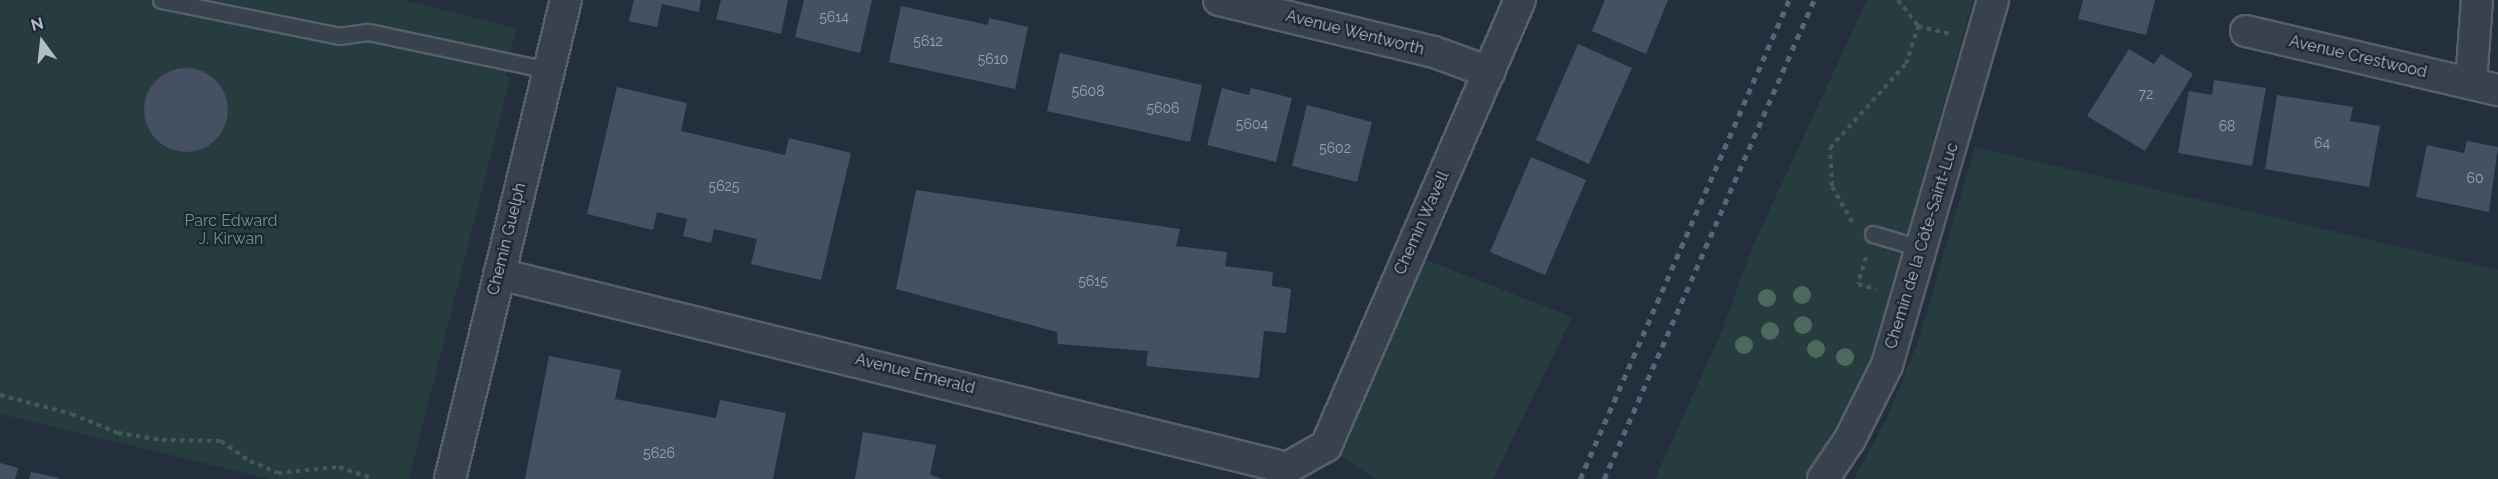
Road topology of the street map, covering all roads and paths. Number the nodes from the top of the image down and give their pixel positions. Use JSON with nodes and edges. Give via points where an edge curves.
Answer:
{"nodes":[{"id":1,"x":161,"y":0,"type":"edge"},
{"id":2,"x":566,"y":0,"type":"edge"},
{"id":3,"x":1220,"y":0,"type":"edge"},
{"id":4,"x":1520,"y":0,"type":"edge"},
{"id":5,"x":1898,"y":0,"type":"edge"},
{"id":6,"x":1994,"y":0,"type":"edge"},
{"id":7,"x":2477,"y":0,"type":"edge"},
{"id":8,"x":1918,"y":26,"type":"junction"},
{"id":9,"x":2246,"y":31,"type":"dead end"},
{"id":10,"x":1962,"y":36,"type":"dead end"},
{"id":11,"x":548,"y":70,"type":"junction"},
{"id":12,"x":1489,"y":72,"type":"junction"},
{"id":13,"x":2484,"y":87,"type":"edge"},
{"id":14,"x":1873,"y":234,"type":"junction"},
{"id":15,"x":1923,"y":249,"type":"junction"},
{"id":16,"x":499,"y":274,"type":"junction"},
{"id":17,"x":1879,"y":290,"type":"dead end"},
{"id":18,"x":0,"y":395,"type":"edge"},
{"id":19,"x":1326,"y":446,"type":"joint"},
{"id":20,"x":373,"y":479,"type":"edge"},
{"id":21,"x":450,"y":479,"type":"edge"},
{"id":22,"x":1823,"y":479,"type":"edge"}],
"edges":[{"from":1,"to":11,"type":"lane","via":[[339,36],[368,32]]},
{"from":2,"to":11,"type":"street","name":"Chemin Guelph"},
{"from":3,"to":12,"type":"street","name":"Avenue Wentworth","via":[[1434,52]]},
{"from":4,"to":12,"type":"street","name":"Chemin Wavell"},
{"from":5,"to":8,"type":"path"},
{"from":6,"to":15,"type":"street","name":"Chemin de la Côte-Saint-Luc"},
{"from":7,"to":13,"type":"street","name":"Avenue Crestwood"},
{"from":8,"to":10,"type":"path"},
{"from":8,"to":14,"type":"path","via":[[1906,64],[1830,147],[1832,186],[1856,227]]},
{"from":9,"to":13,"type":"street","name":"Avenue Crestwood"},
{"from":11,"to":16,"type":"street","name":"Chemin Guelph"},
{"from":12,"to":19,"type":"street","name":"Chemin Wavell"},
{"from":14,"to":15,"type":"lane"},
{"from":14,"to":17,"type":"path","via":[[1858,284]]},
{"from":15,"to":22,"type":"street","name":"Chemin de la Côte-Saint-Luc","via":[[1877,389]]},
{"from":16,"to":19,"type":"street","name":"Avenue Emerald","via":[[1250,461],[1287,468]]},
{"from":16,"to":21,"type":"street","name":"Chemin Guelph"},
{"from":18,"to":20,"type":"path","via":[[72,414],[118,433],[162,440],[221,441],[278,473],[339,467]]}]}
